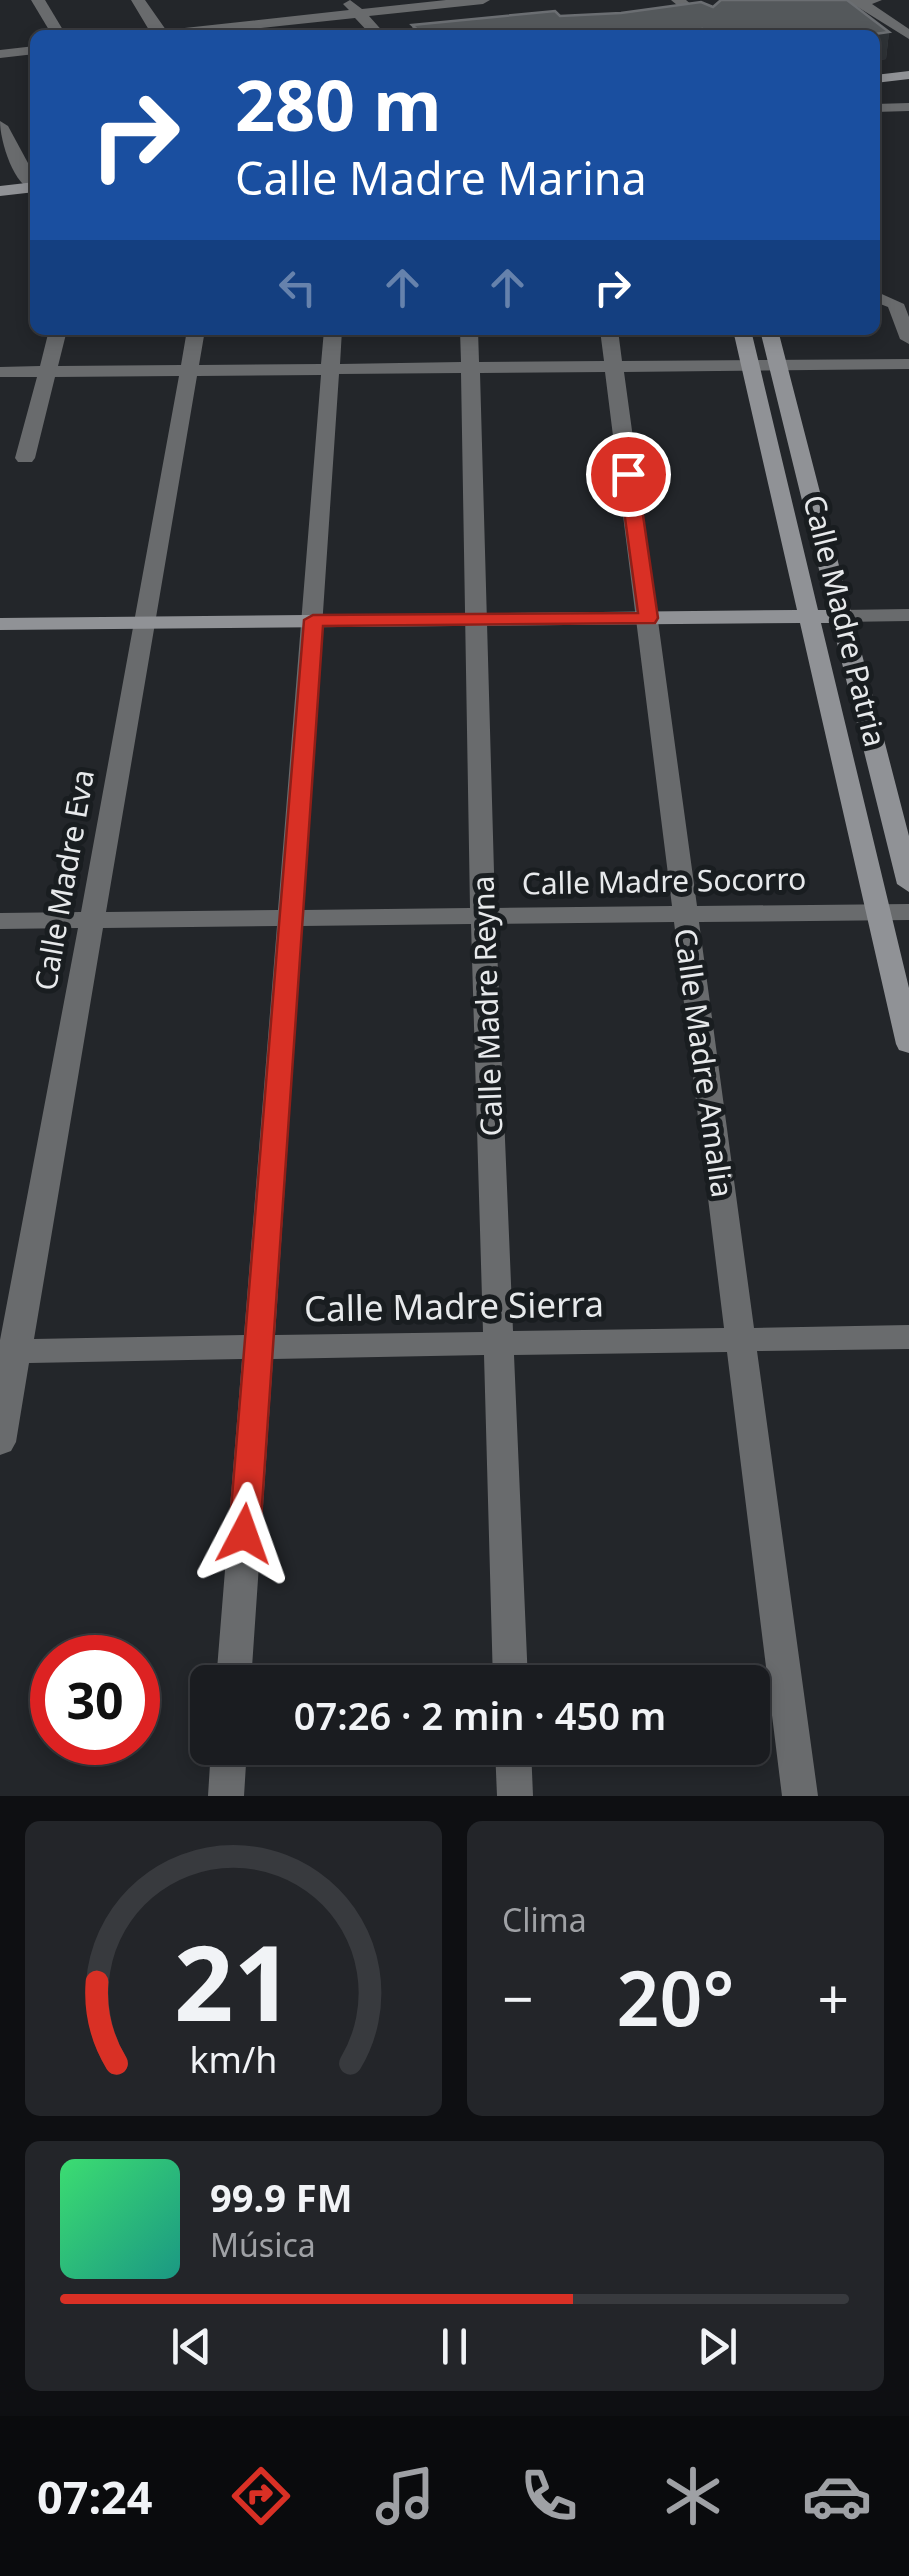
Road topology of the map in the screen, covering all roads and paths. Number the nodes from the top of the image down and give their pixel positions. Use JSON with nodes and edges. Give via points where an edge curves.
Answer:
{"nodes":[{"id":1,"x":38,"y":0,"type":"edge"},
{"id":2,"x":138,"y":0,"type":"edge"},
{"id":3,"x":346,"y":0,"type":"edge"},
{"id":4,"x":483,"y":0,"type":"edge"},
{"id":5,"x":678,"y":0,"type":"edge"},
{"id":6,"x":874,"y":0,"type":"edge"},
{"id":7,"x":858,"y":2,"type":"edge"},
{"id":8,"x":800,"y":9,"type":"edge"},
{"id":9,"x":359,"y":13,"type":"junction"},
{"id":10,"x":257,"y":17,"type":"junction"},
{"id":11,"x":722,"y":18,"type":"edge"},
{"id":12,"x":702,"y":20,"type":"junction"},
{"id":13,"x":682,"y":22,"type":"edge"},
{"id":14,"x":56,"y":30,"type":"edge"},
{"id":15,"x":158,"y":30,"type":"edge"},
{"id":16,"x":188,"y":30,"type":"edge"},
{"id":17,"x":268,"y":30,"type":"edge"},
{"id":18,"x":374,"y":30,"type":"edge"},
{"id":19,"x":715,"y":30,"type":"edge"},
{"id":20,"x":908,"y":33,"type":"edge"},
{"id":21,"x":30,"y":51,"type":"edge"},
{"id":22,"x":0,"y":54,"type":"edge"},
{"id":23,"x":909,"y":75,"type":"edge"},
{"id":24,"x":880,"y":78,"type":"edge"},
{"id":25,"x":880,"y":108,"type":"edge"},
{"id":26,"x":909,"y":108,"type":"edge"},
{"id":27,"x":0,"y":126,"type":"edge"},
{"id":28,"x":30,"y":180,"type":"edge"},
{"id":29,"x":30,"y":188,"type":"edge"},
{"id":30,"x":0,"y":192,"type":"edge"},
{"id":31,"x":880,"y":298,"type":"edge"},
{"id":32,"x":57,"y":335,"type":"edge"},
{"id":33,"x":195,"y":335,"type":"edge"},
{"id":34,"x":333,"y":335,"type":"edge"},
{"id":35,"x":469,"y":335,"type":"edge"},
{"id":36,"x":610,"y":335,"type":"edge"},
{"id":37,"x":743,"y":335,"type":"edge"},
{"id":38,"x":770,"y":335,"type":"edge"},
{"id":39,"x":909,"y":339,"type":"edge"},
{"id":40,"x":909,"y":364,"type":"edge"},
{"id":41,"x":750,"y":365,"type":"junction"},
{"id":42,"x":778,"y":365,"type":"junction"},
{"id":43,"x":614,"y":367,"type":"junction"},
{"id":44,"x":470,"y":368,"type":"junction"},
{"id":45,"x":330,"y":369,"type":"junction"},
{"id":46,"x":190,"y":370,"type":"junction"},
{"id":47,"x":0,"y":372,"type":"edge"},
{"id":48,"x":48,"y":372,"type":"junction"},
{"id":49,"x":25,"y":458,"type":"dead end"},
{"id":50,"x":909,"y":615,"type":"edge"},
{"id":51,"x":808,"y":616,"type":"junction"},
{"id":52,"x":842,"y":616,"type":"junction"},
{"id":53,"x":648,"y":618,"type":"junction"},
{"id":54,"x":313,"y":620,"type":"junction"},
{"id":55,"x":479,"y":620,"type":"junction"},
{"id":56,"x":144,"y":623,"type":"junction"},
{"id":57,"x":0,"y":624,"type":"edge"},
{"id":58,"x":909,"y":884,"type":"edge"},
{"id":59,"x":879,"y":912,"type":"junction"},
{"id":60,"x":909,"y":912,"type":"edge"},
{"id":61,"x":682,"y":913,"type":"junction"},
{"id":62,"x":483,"y":916,"type":"junction"},
{"id":63,"x":292,"y":918,"type":"junction"},
{"id":64,"x":0,"y":921,"type":"edge"},
{"id":65,"x":91,"y":921,"type":"junction"},
{"id":66,"x":909,"y":1044,"type":"edge"},
{"id":67,"x":909,"y":1337,"type":"edge"},
{"id":68,"x":740,"y":1340,"type":"junction"},
{"id":69,"x":500,"y":1343,"type":"junction"},
{"id":70,"x":258,"y":1347,"type":"junction"},
{"id":71,"x":8,"y":1351,"type":"edge"},
{"id":72,"x":0,"y":1442,"type":"edge"},
{"id":73,"x":235,"y":1665,"type":"edge"},
{"id":74,"x":510,"y":1665,"type":"edge"},
{"id":75,"x":228,"y":1765,"type":"edge"},
{"id":76,"x":513,"y":1765,"type":"edge"},
{"id":77,"x":226,"y":1796,"type":"edge"},
{"id":78,"x":514,"y":1796,"type":"edge"},
{"id":79,"x":800,"y":1796,"type":"edge"}],
"edges":[{"from":1,"to":14,"type":"street"},
{"from":2,"to":15,"type":"street"},
{"from":3,"to":9,"type":"street"},
{"from":4,"to":9,"type":"street"},
{"from":5,"to":12,"type":"street"},
{"from":6,"to":7,"type":"street"},
{"from":7,"to":8,"type":"street"},
{"from":7,"to":20,"type":"street"},
{"from":9,"to":10,"type":"street"},
{"from":9,"to":18,"type":"street"},
{"from":10,"to":16,"type":"street"},
{"from":10,"to":17,"type":"street"},
{"from":11,"to":12,"type":"street"},
{"from":12,"to":13,"type":"street"},
{"from":12,"to":19,"type":"street"},
{"from":21,"to":22,"type":"street"},
{"from":23,"to":24,"type":"street"},
{"from":25,"to":26,"type":"street"},
{"from":27,"to":28,"type":"street"},
{"from":29,"to":30,"type":"street"},
{"from":31,"to":39,"type":"street","via":[[895,304]]},
{"from":32,"to":48,"type":"street"},
{"from":33,"to":46,"type":"street","name":"Calle Madre Eva"},
{"from":34,"to":45,"type":"street"},
{"from":35,"to":44,"type":"street","name":"Calle Madre Reyna"},
{"from":36,"to":43,"type":"street","name":"Calle Madre Amalia"},
{"from":37,"to":41,"type":"street","name":"Calle Madre Patria"},
{"from":38,"to":42,"type":"street","name":"Calle Madre Patria"},
{"from":40,"to":42,"type":"street"},
{"from":41,"to":42,"type":"street"},
{"from":41,"to":43,"type":"street"},
{"from":41,"to":51,"type":"street","name":"Calle Madre Patria"},
{"from":42,"to":52,"type":"street","name":"Calle Madre Patria"},
{"from":43,"to":44,"type":"street"},
{"from":43,"to":53,"type":"street","name":"Calle Madre Amalia"},
{"from":44,"to":45,"type":"street"},
{"from":44,"to":55,"type":"street","name":"Calle Madre Reyna"},
{"from":45,"to":46,"type":"street"},
{"from":45,"to":54,"type":"street"},
{"from":46,"to":48,"type":"street"},
{"from":46,"to":56,"type":"street","name":"Calle Madre Eva"},
{"from":47,"to":48,"type":"street"},
{"from":48,"to":49,"type":"street"},
{"from":50,"to":52,"type":"street"},
{"from":51,"to":52,"type":"street"},
{"from":51,"to":53,"type":"street"},
{"from":51,"to":59,"type":"street","name":"Calle Madre Patria"},
{"from":52,"to":58,"type":"street","name":"Calle Madre Patria"},
{"from":53,"to":55,"type":"street"},
{"from":53,"to":61,"type":"street","name":"Calle Madre Amalia"},
{"from":54,"to":55,"type":"street"},
{"from":54,"to":56,"type":"street"},
{"from":54,"to":63,"type":"street"},
{"from":55,"to":62,"type":"street","name":"Calle Madre Reyna"},
{"from":56,"to":57,"type":"street"},
{"from":56,"to":65,"type":"street","name":"Calle Madre Eva"},
{"from":59,"to":60,"type":"street","name":"Calle Madre Socorro"},
{"from":59,"to":61,"type":"street","name":"Calle Madre Socorro"},
{"from":59,"to":66,"type":"street","name":"Calle Madre Patria"},
{"from":61,"to":62,"type":"street","name":"Calle Madre Socorro"},
{"from":61,"to":68,"type":"street","name":"Calle Madre Amalia"},
{"from":62,"to":63,"type":"street","name":"Calle Madre Socorro"},
{"from":62,"to":69,"type":"street","name":"Calle Madre Reyna"},
{"from":63,"to":65,"type":"street","name":"Calle Madre Socorro"},
{"from":63,"to":70,"type":"street"},
{"from":64,"to":65,"type":"street","name":"Calle Madre Socorro"},
{"from":65,"to":71,"type":"street","name":"Calle Madre Eva"},
{"from":67,"to":68,"type":"street","name":"Calle Madre Sierra"},
{"from":68,"to":69,"type":"street","name":"Calle Madre Sierra"},
{"from":68,"to":79,"type":"street","name":"Calle Madre Amalia"},
{"from":69,"to":70,"type":"street","name":"Calle Madre Sierra"},
{"from":69,"to":74,"type":"street","name":"Calle Madre Reyna"},
{"from":70,"to":71,"type":"street","name":"Calle Madre Sierra"},
{"from":70,"to":73,"type":"street"},
{"from":71,"to":72,"type":"street","name":"Calle Madre Eva"},
{"from":75,"to":77,"type":"street"},
{"from":76,"to":78,"type":"street"}]}
